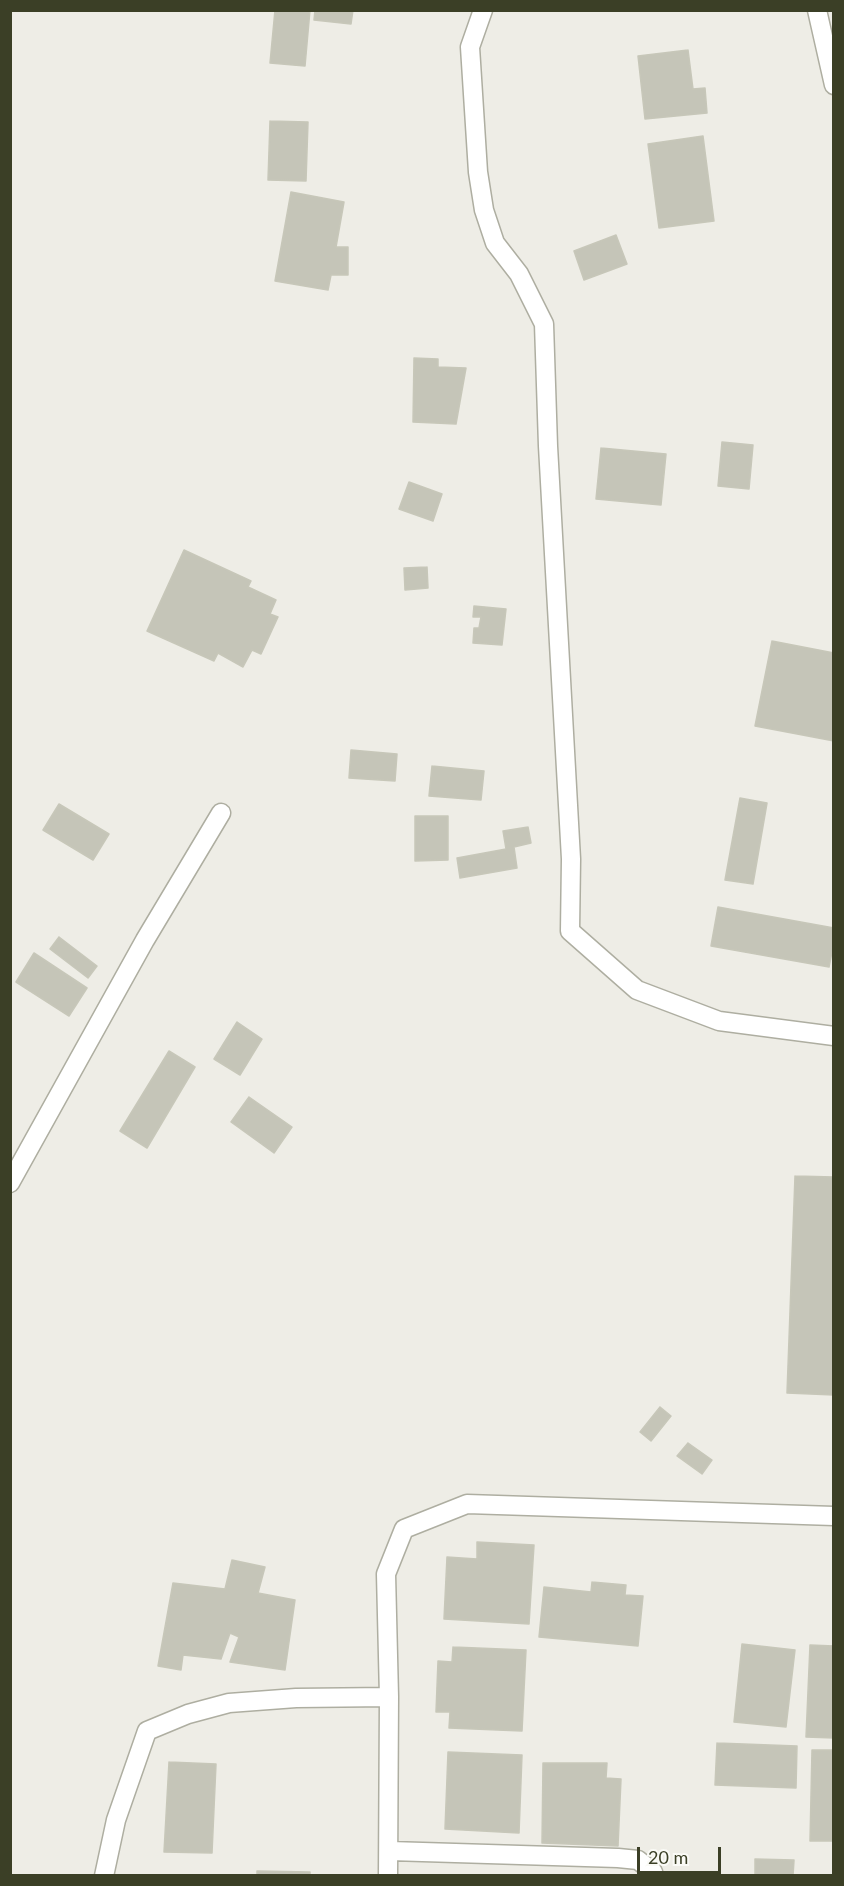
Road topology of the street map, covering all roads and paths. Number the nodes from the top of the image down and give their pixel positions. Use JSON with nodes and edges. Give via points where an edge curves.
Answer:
{"nodes":[{"id":1,"x":483,"y":10,"type":"edge"},
{"id":2,"x":820,"y":18,"type":"edge"},
{"id":3,"x":834,"y":85,"type":"edge"},
{"id":4,"x":220,"y":813,"type":"dead end"},
{"id":5,"x":834,"y":1036,"type":"edge"},
{"id":6,"x":10,"y":1183,"type":"edge"},
{"id":7,"x":834,"y":1516,"type":"edge"},
{"id":8,"x":389,"y":1697,"type":"junction"},
{"id":9,"x":390,"y":1851,"type":"junction"},
{"id":10,"x":104,"y":1875,"type":"edge"},
{"id":11,"x":388,"y":1875,"type":"edge"},
{"id":12,"x":654,"y":1875,"type":"edge"}],
"edges":[{"from":1,"to":5,"type":"street","via":[[470,48],[484,210],[495,243],[519,274],[544,324],[571,859],[570,931],[637,990],[719,1021]]},
{"from":2,"to":3,"type":"street"},
{"from":4,"to":6,"type":"street"},
{"from":7,"to":8,"type":"street","via":[[467,1504],[404,1529],[386,1574]]},
{"from":8,"to":9,"type":"street"},
{"from":8,"to":10,"type":"street","via":[[229,1703],[147,1731],[116,1820]]},
{"from":9,"to":11,"type":"street"},
{"from":9,"to":12,"type":"street","via":[[618,1858],[638,1860]]}]}
